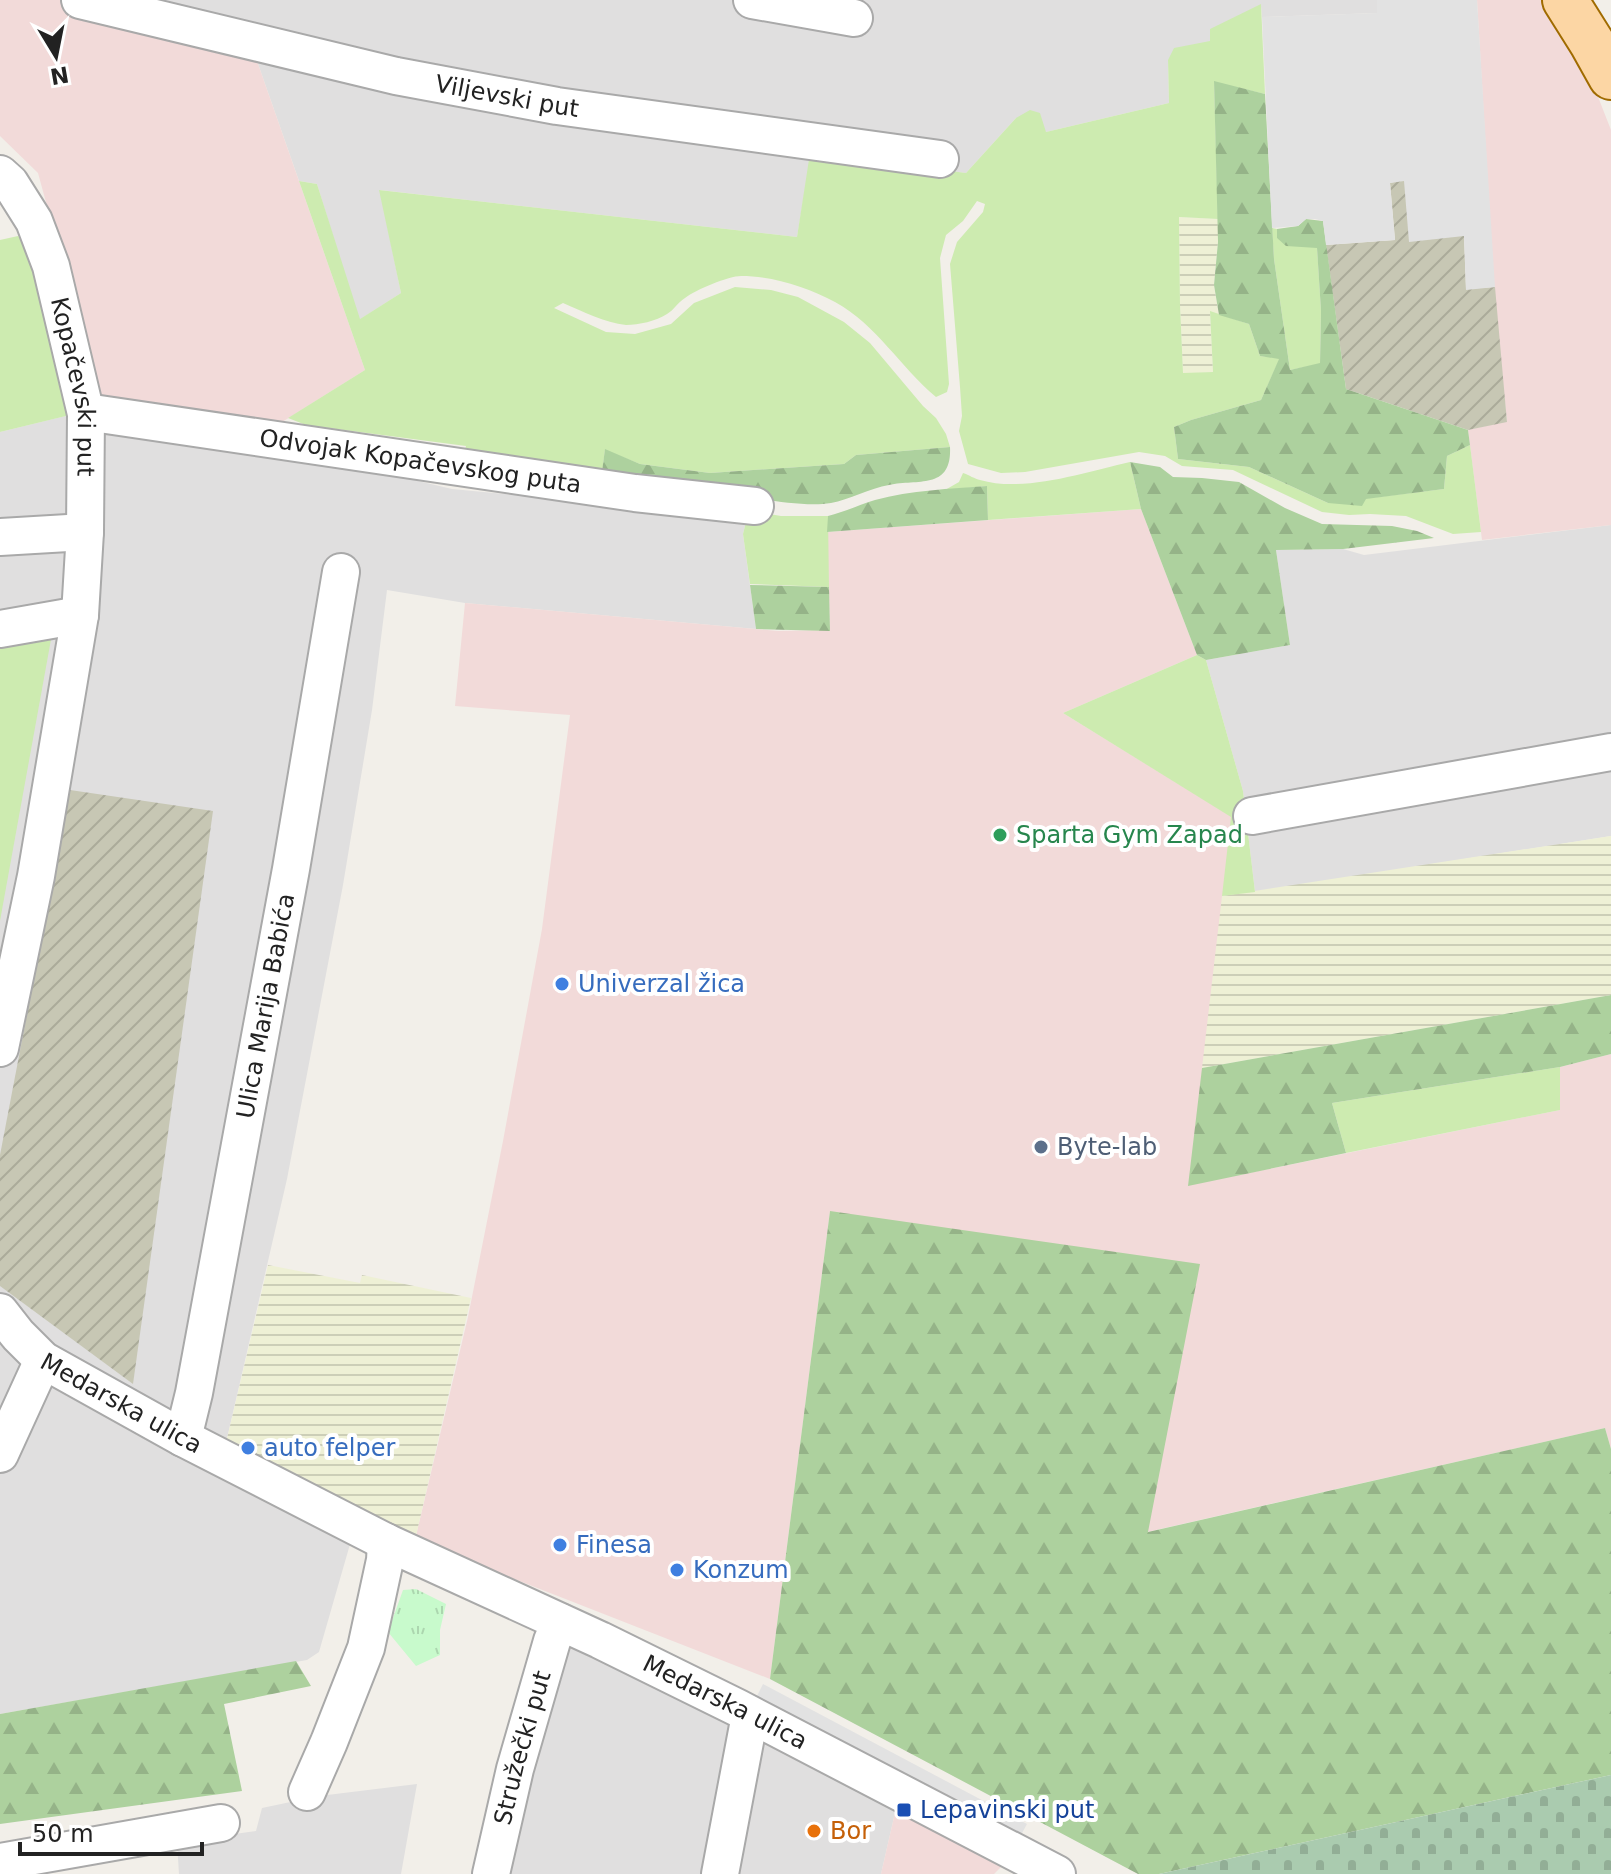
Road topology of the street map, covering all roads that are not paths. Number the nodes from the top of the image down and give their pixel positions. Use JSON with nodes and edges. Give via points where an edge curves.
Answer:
{"nodes":[{"id":1,"x":80,"y":0,"type":"edge"},
{"id":2,"x":752,"y":0,"type":"edge"},
{"id":3,"x":1565,"y":0,"type":"edge"},
{"id":4,"x":854,"y":18,"type":"dead end"},
{"id":5,"x":1606,"y":56,"type":"edge"},
{"id":6,"x":940,"y":159,"type":"dead end"},
{"id":7,"x":0,"y":174,"type":"edge"},
{"id":8,"x":86,"y":412,"type":"junction"},
{"id":9,"x":755,"y":506,"type":"dead end"},
{"id":10,"x":85,"y":532,"type":"junction"},
{"id":11,"x":0,"y":537,"type":"edge"},
{"id":12,"x":341,"y":572,"type":"dead end"},
{"id":13,"x":80,"y":615,"type":"junction"},
{"id":14,"x":0,"y":629,"type":"edge"},
{"id":15,"x":1611,"y":752,"type":"edge"},
{"id":16,"x":1252,"y":816,"type":"dead end"},
{"id":17,"x":1,"y":1040,"type":"edge"},
{"id":18,"x":0,"y":1312,"type":"edge"},
{"id":19,"x":43,"y":1360,"type":"junction"},
{"id":20,"x":183,"y":1438,"type":"junction"},
{"id":21,"x":0,"y":1454,"type":"edge"},
{"id":22,"x":386,"y":1542,"type":"junction"},
{"id":23,"x":560,"y":1622,"type":"junction"},
{"id":24,"x":750,"y":1715,"type":"junction"},
{"id":25,"x":307,"y":1792,"type":"dead end"},
{"id":26,"x":221,"y":1823,"type":"dead end"},
{"id":27,"x":0,"y":1862,"type":"edge"},
{"id":28,"x":491,"y":1874,"type":"edge"},
{"id":29,"x":720,"y":1874,"type":"edge"},
{"id":30,"x":1057,"y":1874,"type":"edge"}],
"edges":[{"from":1,"to":6,"type":"street","name":"Viljevski put","via":[[396,76],[557,106]]},
{"from":2,"to":4,"type":"street"},
{"from":3,"to":5,"type":"main road"},
{"from":7,"to":8,"type":"street","name":"Kopačevski put","via":[[34,221],[51,266]]},
{"from":8,"to":9,"type":"street","name":"Odvojak Kopačevskog puta"},
{"from":8,"to":10,"type":"street","name":"Kopačevski put"},
{"from":10,"to":11,"type":"street"},
{"from":10,"to":13,"type":"street","name":"Kopačevski put"},
{"from":12,"to":20,"type":"street","name":"Ulica Marija Babića","via":[[291,869]]},
{"from":13,"to":14,"type":"street"},
{"from":13,"to":17,"type":"street","name":"Kopačevski put","via":[[36,876]]},
{"from":15,"to":16,"type":"street"},
{"from":18,"to":19,"type":"street","name":"Medarska ulica"},
{"from":19,"to":20,"type":"street","name":"Medarska ulica"},
{"from":19,"to":21,"type":"street"},
{"from":20,"to":22,"type":"street","name":"Medarska ulica"},
{"from":22,"to":23,"type":"street","name":"Medarska ulica"},
{"from":22,"to":25,"type":"street","via":[[366,1648]]},
{"from":23,"to":24,"type":"street","name":"Medarska ulica"},
{"from":23,"to":28,"type":"street","name":"Stružečki put","via":[[515,1769]]},
{"from":24,"to":29,"type":"street"},
{"from":24,"to":30,"type":"street","name":"Medarska ulica"},
{"from":26,"to":27,"type":"street"}]}
